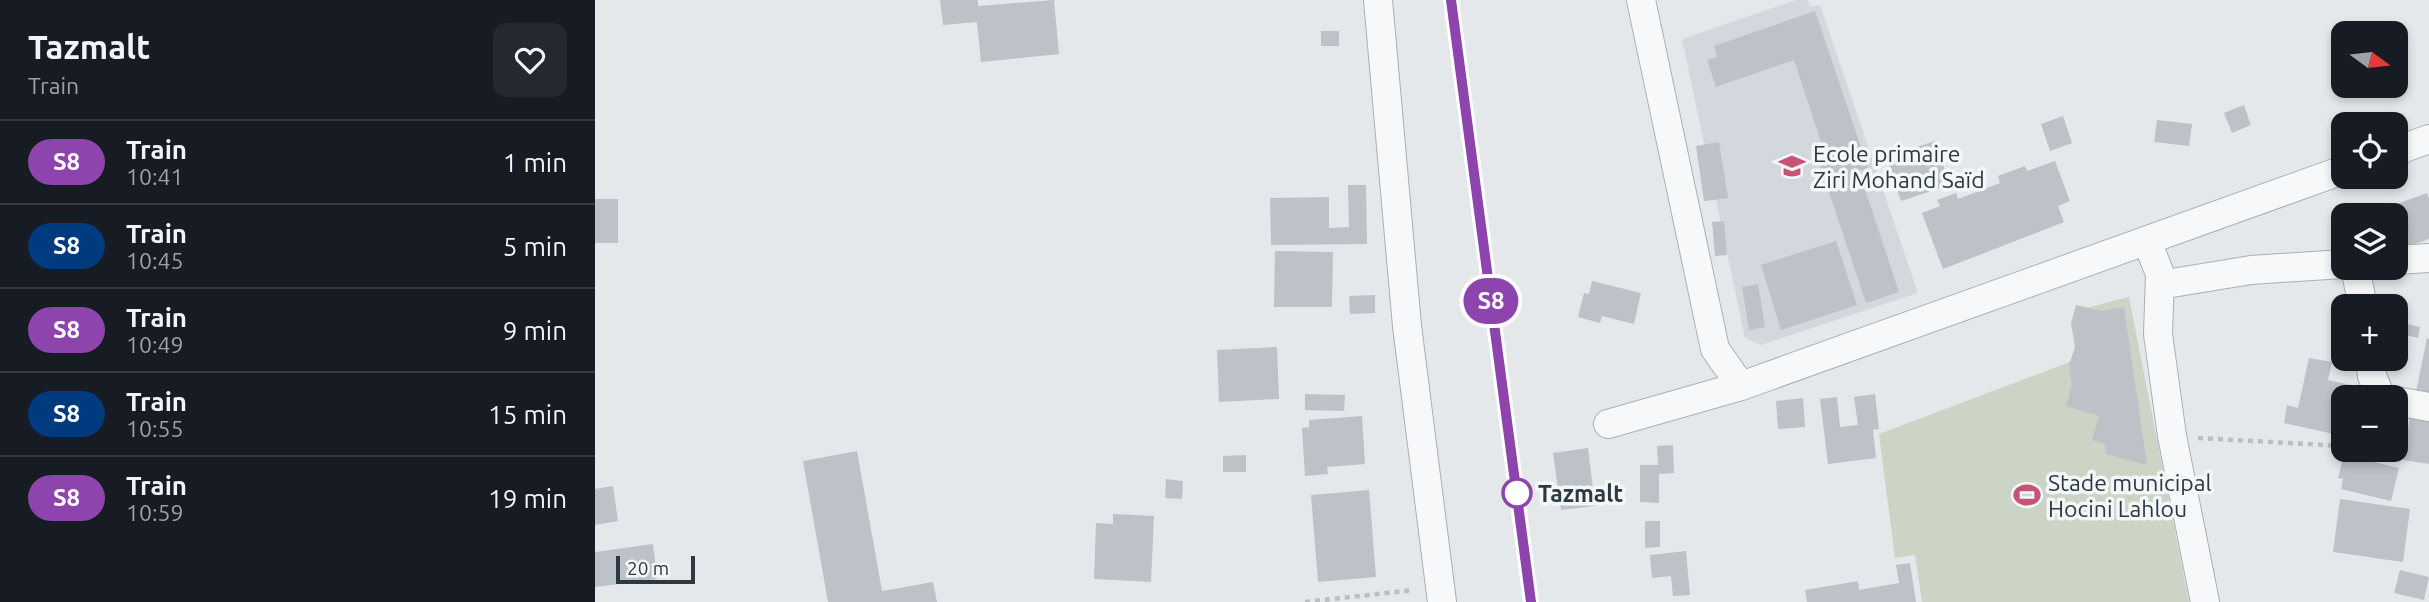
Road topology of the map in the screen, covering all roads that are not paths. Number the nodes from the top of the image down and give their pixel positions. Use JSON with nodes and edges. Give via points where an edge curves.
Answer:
{"nodes":[{"id":1,"x":1378,"y":0,"type":"edge"},
{"id":2,"x":1641,"y":0,"type":"edge"},
{"id":3,"x":2429,"y":139,"type":"edge"},
{"id":4,"x":2408,"y":147,"type":"edge"},
{"id":5,"x":2331,"y":174,"type":"edge"},
{"id":6,"x":2147,"y":241,"type":"junction"},
{"id":7,"x":2429,"y":258,"type":"edge"},
{"id":8,"x":2408,"y":259,"type":"edge"},
{"id":9,"x":2331,"y":265,"type":"edge"},
{"id":10,"x":2160,"y":285,"type":"junction"},
{"id":11,"x":1741,"y":386,"type":"junction"},
{"id":12,"x":2408,"y":403,"type":"edge"},
{"id":13,"x":2429,"y":407,"type":"edge"},
{"id":14,"x":1608,"y":424,"type":"dead end"},
{"id":15,"x":1441,"y":595,"type":"edge"},
{"id":16,"x":2205,"y":602,"type":"edge"}],
"edges":[{"from":1,"to":15,"type":"street","via":[[1407,326]]},
{"from":2,"to":11,"type":"street","via":[[1715,349]]},
{"from":3,"to":4,"type":"street"},
{"from":5,"to":6,"type":"street"},
{"from":6,"to":10,"type":"street"},
{"from":6,"to":11,"type":"street"},
{"from":7,"to":8,"type":"street"},
{"from":9,"to":10,"type":"street","via":[[2251,270]]},
{"from":10,"to":16,"type":"street","via":[[2158,334],[2172,436]]},
{"from":11,"to":14,"type":"street"},
{"from":12,"to":13,"type":"street"}]}
